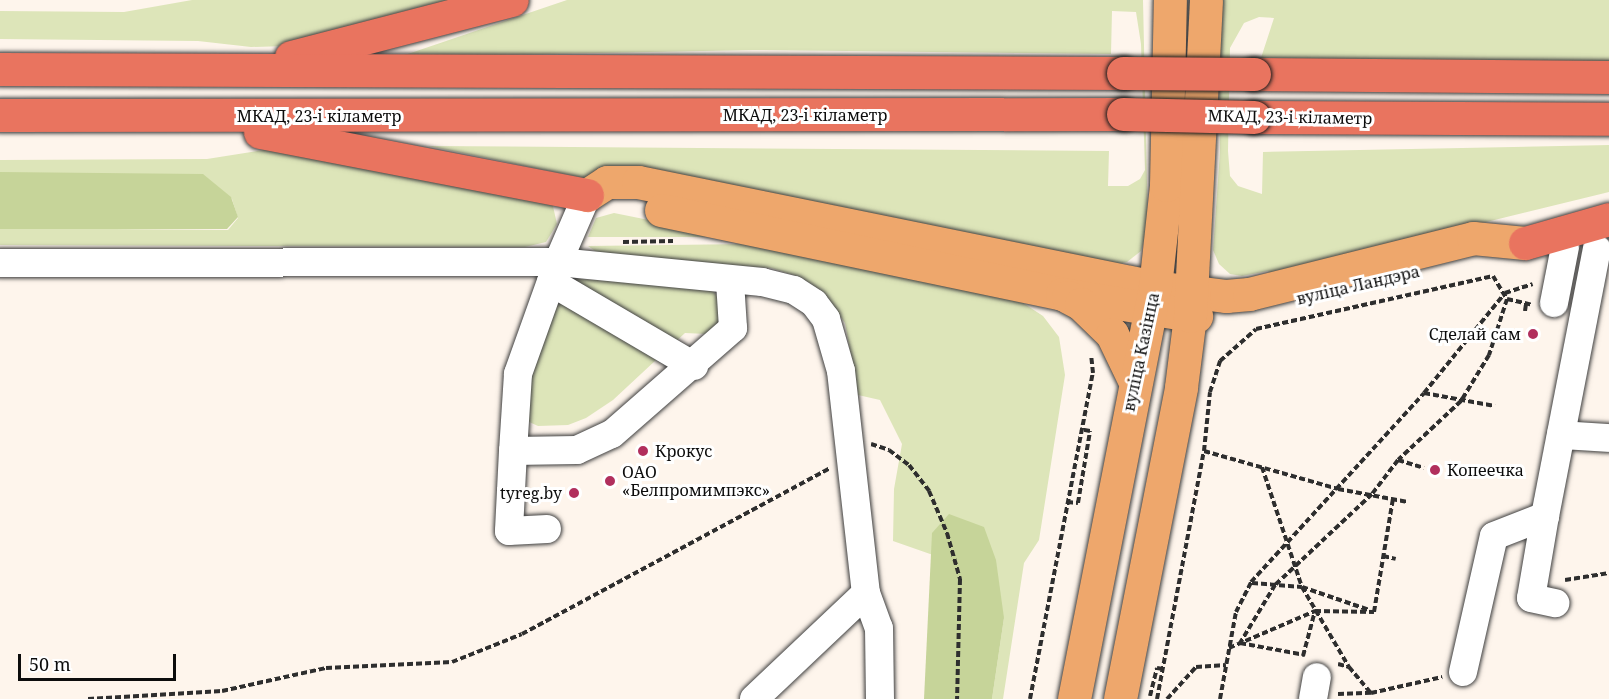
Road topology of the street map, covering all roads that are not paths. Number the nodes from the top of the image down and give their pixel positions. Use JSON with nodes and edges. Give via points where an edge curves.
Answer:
{"nodes":[{"id":1,"x":512,"y":0,"type":"edge"},
{"id":2,"x":1170,"y":0,"type":"edge"},
{"id":3,"x":1206,"y":0,"type":"edge"},
{"id":4,"x":0,"y":69,"type":"edge"},
{"id":5,"x":206,"y":71,"type":"junction"},
{"id":6,"x":1609,"y":77,"type":"edge"},
{"id":7,"x":0,"y":115,"type":"edge"},
{"id":8,"x":158,"y":116,"type":"junction"},
{"id":9,"x":1609,"y":119,"type":"edge"},
{"id":10,"x":587,"y":195,"type":"junction"},
{"id":11,"x":1605,"y":239,"type":"edge"},
{"id":12,"x":1525,"y":243,"type":"junction"},
{"id":13,"x":1565,"y":247,"type":"junction"},
{"id":14,"x":0,"y":263,"type":"edge"},
{"id":15,"x":555,"y":272,"type":"junction"},
{"id":16,"x":730,"y":281,"type":"junction"},
{"id":17,"x":1062,"y":294,"type":"junction"},
{"id":18,"x":1152,"y":298,"type":"junction"},
{"id":19,"x":1554,"y":303,"type":"dead end"},
{"id":20,"x":1191,"y":305,"type":"junction"},
{"id":21,"x":694,"y":366,"type":"junction"},
{"id":22,"x":1134,"y":380,"type":"junction"},
{"id":23,"x":1561,"y":435,"type":"junction"},
{"id":24,"x":1609,"y":438,"type":"edge"},
{"id":25,"x":513,"y":451,"type":"junction"},
{"id":26,"x":1545,"y":516,"type":"junction"},
{"id":27,"x":547,"y":529,"type":"dead end"},
{"id":28,"x":866,"y":593,"type":"junction"},
{"id":29,"x":1555,"y":603,"type":"dead end"},
{"id":30,"x":1463,"y":672,"type":"road end"},
{"id":31,"x":754,"y":699,"type":"edge"},
{"id":32,"x":880,"y":699,"type":"edge"},
{"id":33,"x":1074,"y":699,"type":"edge"},
{"id":34,"x":1120,"y":699,"type":"edge"}],
"edges":[{"from":1,"to":5,"type":"highway","via":[[301,56]]},
{"from":2,"to":18,"type":"main road","name":"вуліца Казінца","via":[[1166,185]]},
{"from":3,"to":20,"type":"main road"},
{"from":4,"to":5,"type":"highway"},
{"from":5,"to":6,"type":"highway","bridge":true},
{"from":7,"to":8,"type":"highway","name":"МКАД, 23-і кіламетр"},
{"from":8,"to":9,"type":"highway","name":"МКАД, 23-і кіламетр","bridge":true,"via":[[1123,114]]},
{"from":8,"to":10,"type":"highway","via":[[301,139]]},
{"from":10,"to":15,"type":"street"},
{"from":10,"to":17,"type":"main road"},
{"from":10,"to":18,"type":"main road","via":[[607,182],[638,182]]},
{"from":11,"to":12,"type":"highway"},
{"from":11,"to":13,"type":"street","name":"вуліца Ландэра"},
{"from":11,"to":23,"type":"street"},
{"from":12,"to":13,"type":"street","name":"вуліца Ландэра"},
{"from":12,"to":20,"type":"main road","name":"вуліца Ландэра","via":[[1239,314]]},
{"from":13,"to":19,"type":"street"},
{"from":14,"to":15,"type":"street"},
{"from":15,"to":16,"type":"street"},
{"from":15,"to":21,"type":"street"},
{"from":15,"to":25,"type":"street","via":[[518,374]]},
{"from":16,"to":21,"type":"street","via":[[733,328]]},
{"from":16,"to":28,"type":"street","via":[[762,282],[794,290],[814,303],[835,340]]},
{"from":17,"to":18,"type":"main road"},
{"from":17,"to":22,"type":"main road","via":[[1081,304],[1112,334]]},
{"from":18,"to":20,"type":"main road","name":"вуліца Ландэра"},
{"from":18,"to":22,"type":"main road","name":"вуліца Казінца"},
{"from":20,"to":34,"type":"main road","via":[[1181,387]]},
{"from":21,"to":25,"type":"street","via":[[612,434],[594,444],[577,450]]},
{"from":22,"to":33,"type":"main road","name":"вуліца Казінца"},
{"from":23,"to":24,"type":"street"},
{"from":23,"to":26,"type":"street"},
{"from":25,"to":27,"type":"street","via":[[509,531]]},
{"from":26,"to":29,"type":"street","via":[[1531,598]]},
{"from":26,"to":30,"type":"street","via":[[1494,536]]},
{"from":28,"to":31,"type":"street"},
{"from":28,"to":32,"type":"street","via":[[879,628]]}]}
